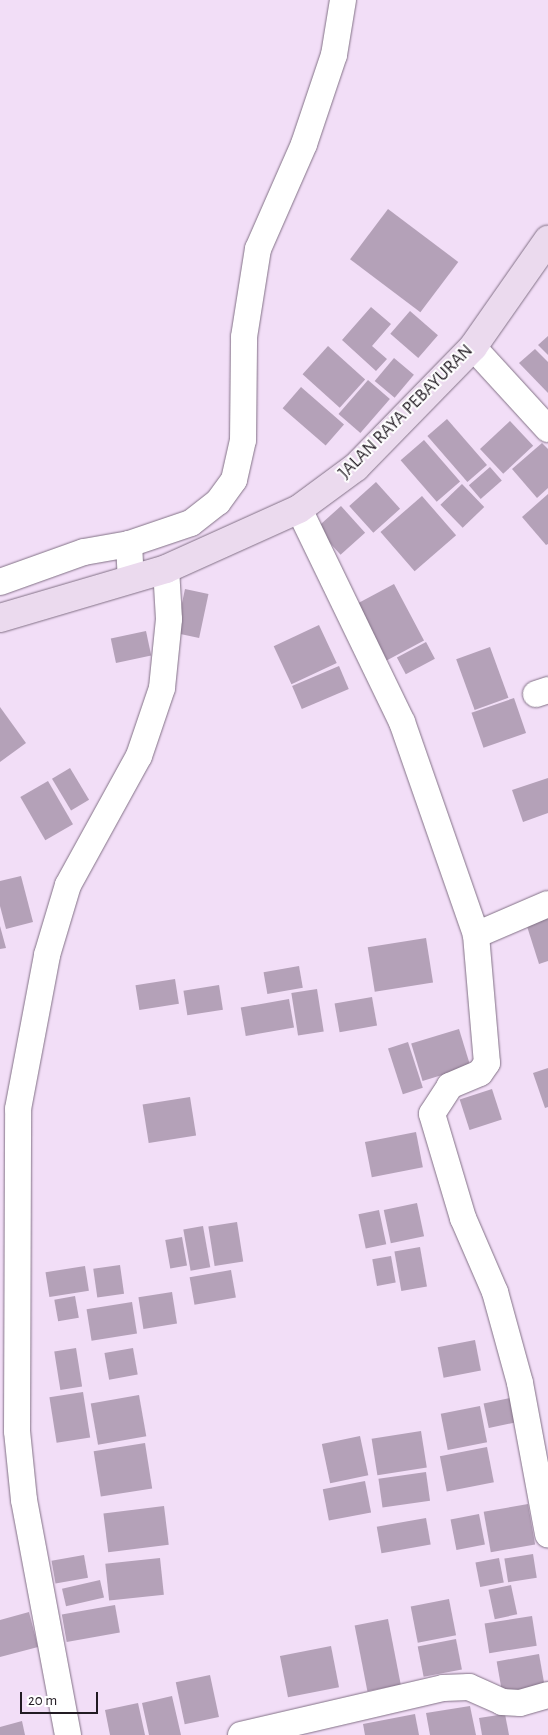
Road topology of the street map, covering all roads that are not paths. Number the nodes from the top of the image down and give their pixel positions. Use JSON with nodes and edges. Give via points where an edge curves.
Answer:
{"nodes":[{"id":1,"x":343,"y":0,"type":"edge"},
{"id":2,"x":548,"y":240,"type":"edge"},
{"id":3,"x":473,"y":347,"type":"junction"},
{"id":4,"x":548,"y":429,"type":"edge"},
{"id":5,"x":299,"y":509,"type":"junction"},
{"id":6,"x":129,"y":544,"type":"junction"},
{"id":7,"x":166,"y":569,"type":"junction"},
{"id":8,"x":131,"y":579,"type":"junction"},
{"id":9,"x":0,"y":582,"type":"edge"},
{"id":10,"x":0,"y":618,"type":"edge"},
{"id":11,"x":548,"y":904,"type":"edge"},
{"id":12,"x":476,"y":934,"type":"junction"},
{"id":13,"x":9,"y":1108,"type":"edge"},
{"id":14,"x":10,"y":1255,"type":"edge"},
{"id":15,"x":8,"y":1431,"type":"edge"},
{"id":16,"x":540,"y":1448,"type":"edge"},
{"id":17,"x":548,"y":1534,"type":"edge"},
{"id":18,"x":548,"y":1695,"type":"edge"},
{"id":19,"x":68,"y":1735,"type":"edge"},
{"id":20,"x":240,"y":1735,"type":"edge"}],
"edges":[{"from":1,"to":6,"type":"street","via":[[334,55],[304,144],[258,249],[244,337],[243,440],[234,480],[218,502],[191,523]]},
{"from":2,"to":3,"type":"main road","name":"JALAN RAYA PEBAYURAN"},
{"from":3,"to":4,"type":"street"},
{"from":3,"to":5,"type":"main road","name":"JALAN RAYA PEBAYURAN","via":[[356,467]]},
{"from":5,"to":7,"type":"main road","name":"JALAN RAYA PEBAYURAN"},
{"from":5,"to":12,"type":"street","via":[[402,722]]},
{"from":6,"to":8,"type":"street"},
{"from":6,"to":9,"type":"street","via":[[84,552]]},
{"from":7,"to":8,"type":"main road","name":"JALAN RAYA PEBAYURAN"},
{"from":7,"to":13,"type":"street","via":[[169,619],[162,688],[139,756],[68,885]]},
{"from":8,"to":10,"type":"main road","name":"JALAN RAYA PEBAYURAN"},
{"from":11,"to":12,"type":"street"},
{"from":12,"to":16,"type":"street","via":[[487,1063],[480,1073],[450,1086],[432,1114],[463,1218],[495,1292]]},
{"from":13,"to":14,"type":"street"},
{"from":14,"to":15,"type":"street"},
{"from":15,"to":19,"type":"street"},
{"from":16,"to":17,"type":"street"},
{"from":18,"to":20,"type":"street","via":[[520,1703],[502,1702],[469,1687],[443,1688]]}]}
